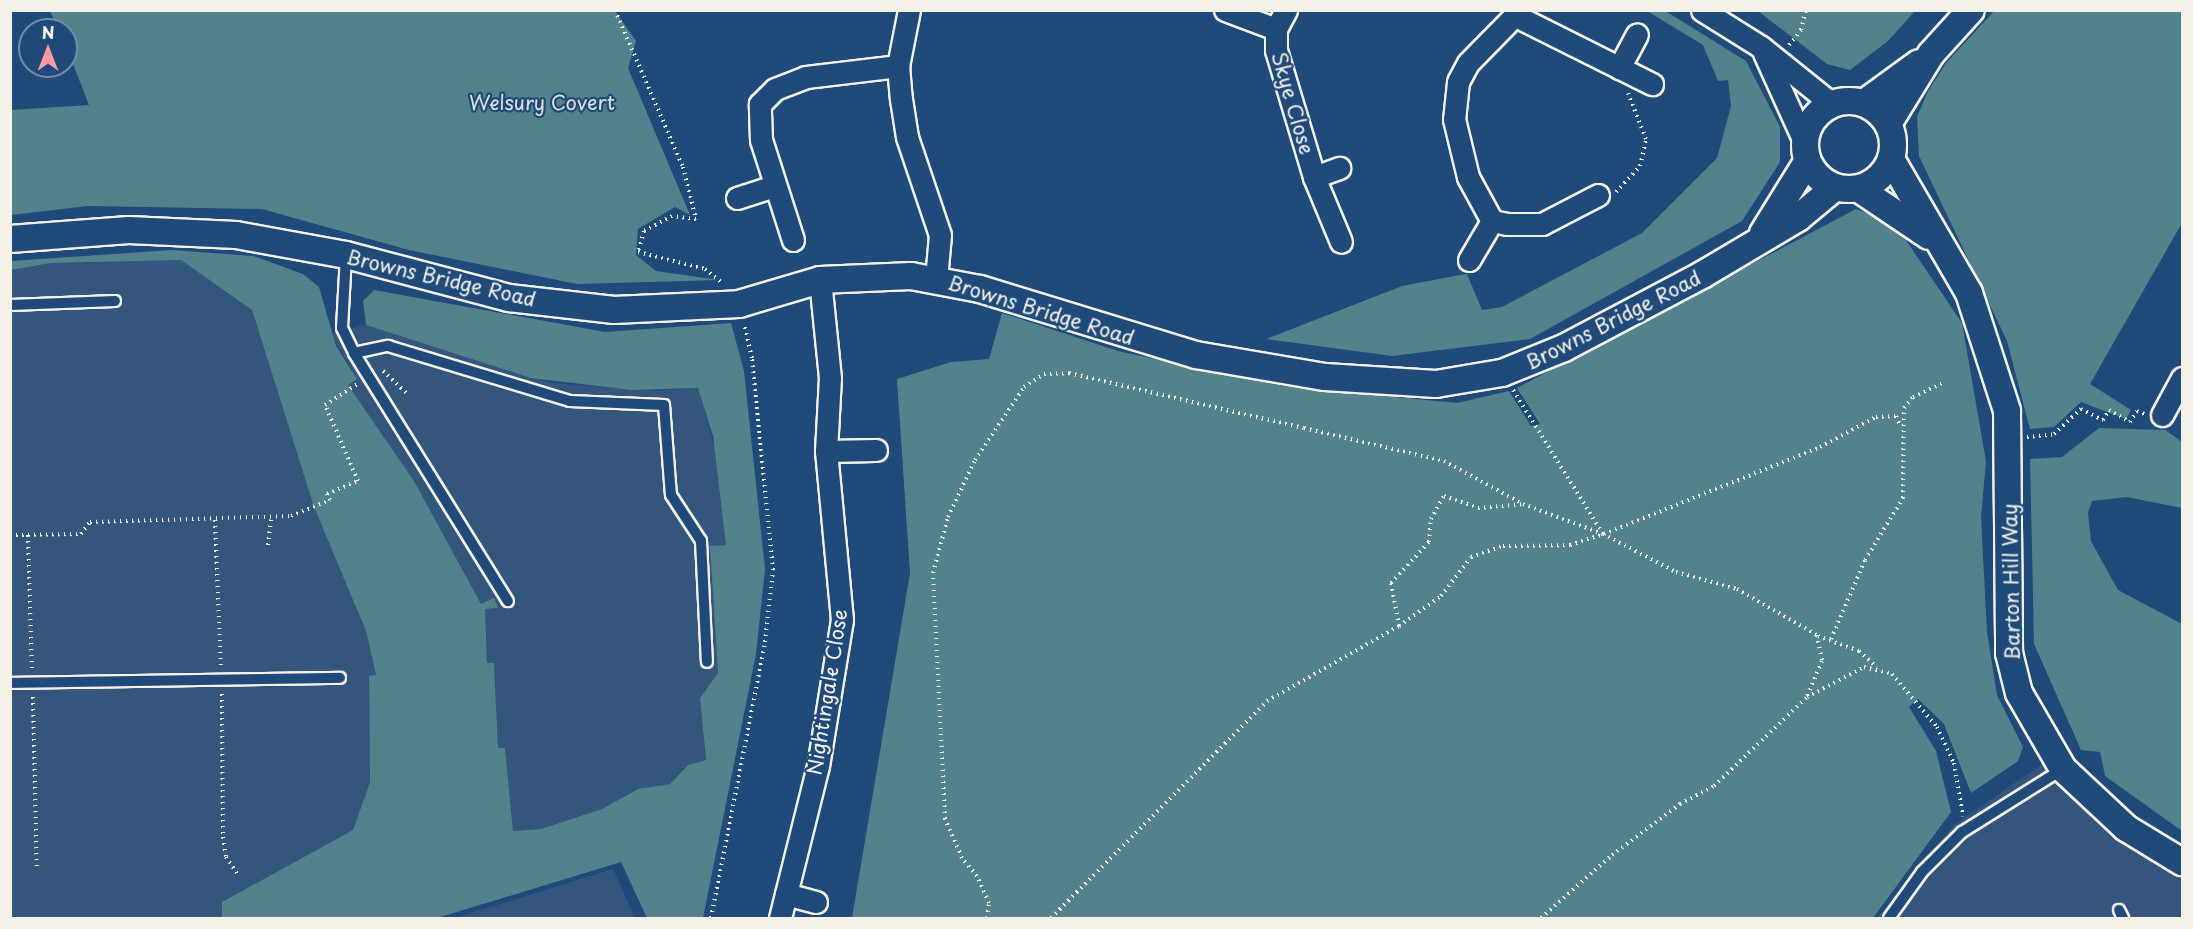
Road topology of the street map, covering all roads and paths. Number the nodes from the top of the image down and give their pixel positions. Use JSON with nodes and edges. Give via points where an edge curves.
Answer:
{"nodes":[{"id":1,"x":615,"y":10,"type":"edge"},
{"id":2,"x":909,"y":10,"type":"edge"},
{"id":3,"x":1225,"y":10,"type":"edge"},
{"id":4,"x":1286,"y":10,"type":"edge"},
{"id":5,"x":1702,"y":10,"type":"edge"},
{"id":6,"x":1806,"y":10,"type":"edge"},
{"id":7,"x":1971,"y":10,"type":"edge"},
{"id":8,"x":1519,"y":14,"type":"edge"},
{"id":9,"x":1276,"y":29,"type":"junction"},
{"id":10,"x":1637,"y":34,"type":"dead end"},
{"id":11,"x":1761,"y":47,"type":"junction"},
{"id":12,"x":1931,"y":54,"type":"junction"},
{"id":13,"x":1778,"y":60,"type":"junction"},
{"id":14,"x":898,"y":66,"type":"junction"},
{"id":15,"x":1635,"y":76,"type":"junction"},
{"id":16,"x":1864,"y":103,"type":"junction"},
{"id":17,"x":1832,"y":104,"type":"junction"},
{"id":18,"x":1888,"y":124,"type":"junction"},
{"id":19,"x":1805,"y":151,"type":"junction"},
{"id":20,"x":1891,"y":159,"type":"junction"},
{"id":21,"x":1339,"y":168,"type":"dead end"},
{"id":22,"x":1314,"y":177,"type":"junction"},
{"id":23,"x":774,"y":186,"type":"junction"},
{"id":24,"x":1847,"y":188,"type":"junction"},
{"id":25,"x":1598,"y":195,"type":"joint"},
{"id":26,"x":737,"y":198,"type":"dead end"},
{"id":27,"x":1492,"y":220,"type":"junction"},
{"id":28,"x":10,"y":239,"type":"edge"},
{"id":29,"x":793,"y":240,"type":"dead end"},
{"id":30,"x":1758,"y":241,"type":"junction"},
{"id":31,"x":1341,"y":242,"type":"dead end"},
{"id":32,"x":1939,"y":243,"type":"junction"},
{"id":33,"x":346,"y":255,"type":"junction"},
{"id":34,"x":1469,"y":260,"type":"dead end"},
{"id":35,"x":936,"y":279,"type":"junction"},
{"id":36,"x":820,"y":280,"type":"junction"},
{"id":37,"x":115,"y":301,"type":"dead end"},
{"id":38,"x":733,"y":304,"type":"junction"},
{"id":39,"x":10,"y":305,"type":"edge"},
{"id":40,"x":354,"y":353,"type":"junction"},
{"id":41,"x":1502,"y":373,"type":"junction"},
{"id":42,"x":2182,"y":378,"type":"edge"},
{"id":43,"x":1945,"y":382,"type":"dead end"},
{"id":44,"x":349,"y":391,"type":"dead end"},
{"id":45,"x":2154,"y":416,"type":"joint"},
{"id":46,"x":1900,"y":425,"type":"junction"},
{"id":47,"x":2008,"y":440,"type":"junction"},
{"id":48,"x":876,"y":450,"type":"dead end"},
{"id":49,"x":826,"y":451,"type":"junction"},
{"id":50,"x":1523,"y":504,"type":"junction"},
{"id":51,"x":215,"y":519,"type":"junction"},
{"id":52,"x":271,"y":519,"type":"junction"},
{"id":53,"x":1603,"y":534,"type":"junction"},
{"id":54,"x":28,"y":535,"type":"junction"},
{"id":55,"x":10,"y":536,"type":"edge"},
{"id":56,"x":268,"y":545,"type":"dead end"},
{"id":57,"x":508,"y":601,"type":"dead end"},
{"id":58,"x":1399,"y":626,"type":"junction"},
{"id":59,"x":1817,"y":635,"type":"junction"},
{"id":60,"x":1831,"y":639,"type":"junction"},
{"id":61,"x":707,"y":662,"type":"dead end"},
{"id":62,"x":1877,"y":668,"type":"junction"},
{"id":63,"x":340,"y":678,"type":"dead end"},
{"id":64,"x":222,"y":680,"type":"junction"},
{"id":65,"x":10,"y":683,"type":"edge"},
{"id":66,"x":33,"y":683,"type":"junction"},
{"id":67,"x":1807,"y":697,"type":"junction"},
{"id":68,"x":2063,"y":768,"type":"junction"},
{"id":69,"x":1968,"y":828,"type":"junction"},
{"id":70,"x":2182,"y":862,"type":"edge"},
{"id":71,"x":37,"y":867,"type":"dead end"},
{"id":72,"x":238,"y":875,"type":"dead end"},
{"id":73,"x":786,"y":894,"type":"junction"},
{"id":74,"x":816,"y":902,"type":"dead end"},
{"id":75,"x":711,"y":918,"type":"edge"},
{"id":76,"x":780,"y":918,"type":"edge"},
{"id":77,"x":987,"y":918,"type":"edge"},
{"id":78,"x":1051,"y":918,"type":"edge"},
{"id":79,"x":1541,"y":918,"type":"edge"},
{"id":80,"x":1889,"y":918,"type":"edge"}],
"edges":[{"from":1,"to":38,"type":"path","via":[[683,168],[696,219],[672,216],[644,231],[638,252],[721,279]]},
{"from":2,"to":14,"type":"street"},
{"from":3,"to":9,"type":"street","name":"Skye Close"},
{"from":4,"to":9,"type":"street","name":"Skye Close"},
{"from":5,"to":11,"type":"street"},
{"from":6,"to":13,"type":"path","via":[[1801,30]]},
{"from":7,"to":12,"type":"street"},
{"from":8,"to":15,"type":"street"},
{"from":8,"to":27,"type":"street","via":[[1468,63],[1458,82],[1454,118],[1468,177]]},
{"from":9,"to":22,"type":"street","name":"Skye Close","via":[[1276,50]]},
{"from":10,"to":15,"type":"street"},
{"from":11,"to":13,"type":"street"},
{"from":11,"to":19,"type":"street"},
{"from":12,"to":16,"type":"street"},
{"from":12,"to":18,"type":"street"},
{"from":13,"to":17,"type":"street"},
{"from":14,"to":23,"type":"street","via":[[838,70],[775,88],[760,104],[757,121]]},
{"from":14,"to":35,"type":"street","via":[[907,137],[940,235]]},
{"from":15,"to":25,"type":"path","via":[[1628,94],[1646,139],[1640,166],[1615,192]]},
{"from":16,"to":17,"type":"street"},
{"from":16,"to":18,"type":"street"},
{"from":17,"to":19,"type":"street","via":[[1812,119]]},
{"from":18,"to":20,"type":"street"},
{"from":19,"to":24,"type":"street"},
{"from":19,"to":30,"type":"street","name":"Browns Bridge Road"},
{"from":20,"to":24,"type":"street","via":[[1877,180]]},
{"from":20,"to":32,"type":"street","name":"Barton Hill Way"},
{"from":21,"to":22,"type":"street","name":"Skye Close"},
{"from":22,"to":31,"type":"street","name":"Skye Close"},
{"from":23,"to":26,"type":"street"},
{"from":23,"to":29,"type":"street"},
{"from":24,"to":30,"type":"street","name":"Browns Bridge Road"},
{"from":24,"to":32,"type":"street","name":"Barton Hill Way"},
{"from":25,"to":27,"type":"street","via":[[1542,224]]},
{"from":27,"to":34,"type":"street"},
{"from":28,"to":33,"type":"street","name":"Browns Bridge Road","via":[[129,230],[212,234]]},
{"from":30,"to":41,"type":"street","name":"Browns Bridge Road","via":[[1573,343]]},
{"from":32,"to":47,"type":"street","name":"Barton Hill Way","via":[[1969,293],[1991,351],[2007,411]]},
{"from":33,"to":38,"type":"street","name":"Browns Bridge Road","via":[[509,298],[614,310]]},
{"from":33,"to":40,"type":"lane","via":[[342,327]]},
{"from":35,"to":36,"type":"street","name":"Browns Bridge Road","via":[[870,274]]},
{"from":35,"to":41,"type":"street","name":"Browns Bridge Road","via":[[1157,345],[1261,367],[1404,384],[1457,382]]},
{"from":36,"to":38,"type":"street","name":"Browns Bridge Road"},
{"from":36,"to":49,"type":"street","name":"Nightingale Close","via":[[830,378]]},
{"from":37,"to":39,"type":"lane"},
{"from":38,"to":75,"type":"path","via":[[752,358],[773,570],[765,642]]},
{"from":40,"to":57,"type":"lane"},
{"from":40,"to":61,"type":"lane","via":[[388,346],[570,401],[664,405],[671,495],[701,541]]},
{"from":41,"to":53,"type":"path"},
{"from":42,"to":45,"type":"street"},
{"from":43,"to":46,"type":"path","via":[[1912,397]]},
{"from":44,"to":52,"type":"path","via":[[325,405],[358,481],[327,494],[330,500]]},
{"from":45,"to":47,"type":"path","via":[[2137,411],[2130,422],[2109,410],[2103,420],[2081,409],[2054,434]]},
{"from":46,"to":53,"type":"path","via":[[1896,416],[1876,417],[1821,447]]},
{"from":46,"to":60,"type":"path","via":[[1904,498],[1865,560]]},
{"from":47,"to":68,"type":"street","name":"Barton Hill Way","via":[[2009,653],[2019,693]]},
{"from":48,"to":49,"type":"street"},
{"from":49,"to":73,"type":"street","name":"Nightingale Close","via":[[839,540],[842,620],[818,766]]},
{"from":50,"to":53,"type":"path"},
{"from":50,"to":58,"type":"path","via":[[1478,508],[1444,496],[1431,519],[1429,543],[1391,583]]},
{"from":50,"to":77,"type":"path","via":[[1444,461],[1304,428],[1069,373],[1044,374],[1024,387],[975,460],[948,517],[933,573],[945,819],[989,903]]},
{"from":51,"to":52,"type":"path"},
{"from":51,"to":54,"type":"path","via":[[90,522],[81,534]]},
{"from":51,"to":64,"type":"path"},
{"from":52,"to":56,"type":"path"},
{"from":53,"to":58,"type":"path","via":[[1570,545],[1483,550],[1441,596]]},
{"from":53,"to":59,"type":"path","via":[[1677,572],[1737,589]]},
{"from":54,"to":55,"type":"path"},
{"from":54,"to":66,"type":"path"},
{"from":58,"to":78,"type":"path","via":[[1267,701]]},
{"from":59,"to":60,"type":"path"},
{"from":59,"to":67,"type":"path","via":[[1822,661]]},
{"from":60,"to":62,"type":"path","via":[[1872,660]]},
{"from":62,"to":67,"type":"path","via":[[1846,673]]},
{"from":62,"to":69,"type":"path","via":[[1892,674],[1937,727],[1954,763]]},
{"from":63,"to":64,"type":"lane"},
{"from":64,"to":66,"type":"lane"},
{"from":64,"to":72,"type":"path","via":[[223,837],[226,857]]},
{"from":65,"to":66,"type":"lane"},
{"from":66,"to":71,"type":"path"},
{"from":67,"to":79,"type":"path","via":[[1714,786],[1680,804],[1621,849]]},
{"from":68,"to":69,"type":"lane"},
{"from":68,"to":70,"type":"street","name":"Barton Hill Way","via":[[2126,828]]},
{"from":69,"to":80,"type":"lane","via":[[1922,872]]},
{"from":73,"to":74,"type":"street"},
{"from":73,"to":76,"type":"street","name":"Nightingale Close"}]}
